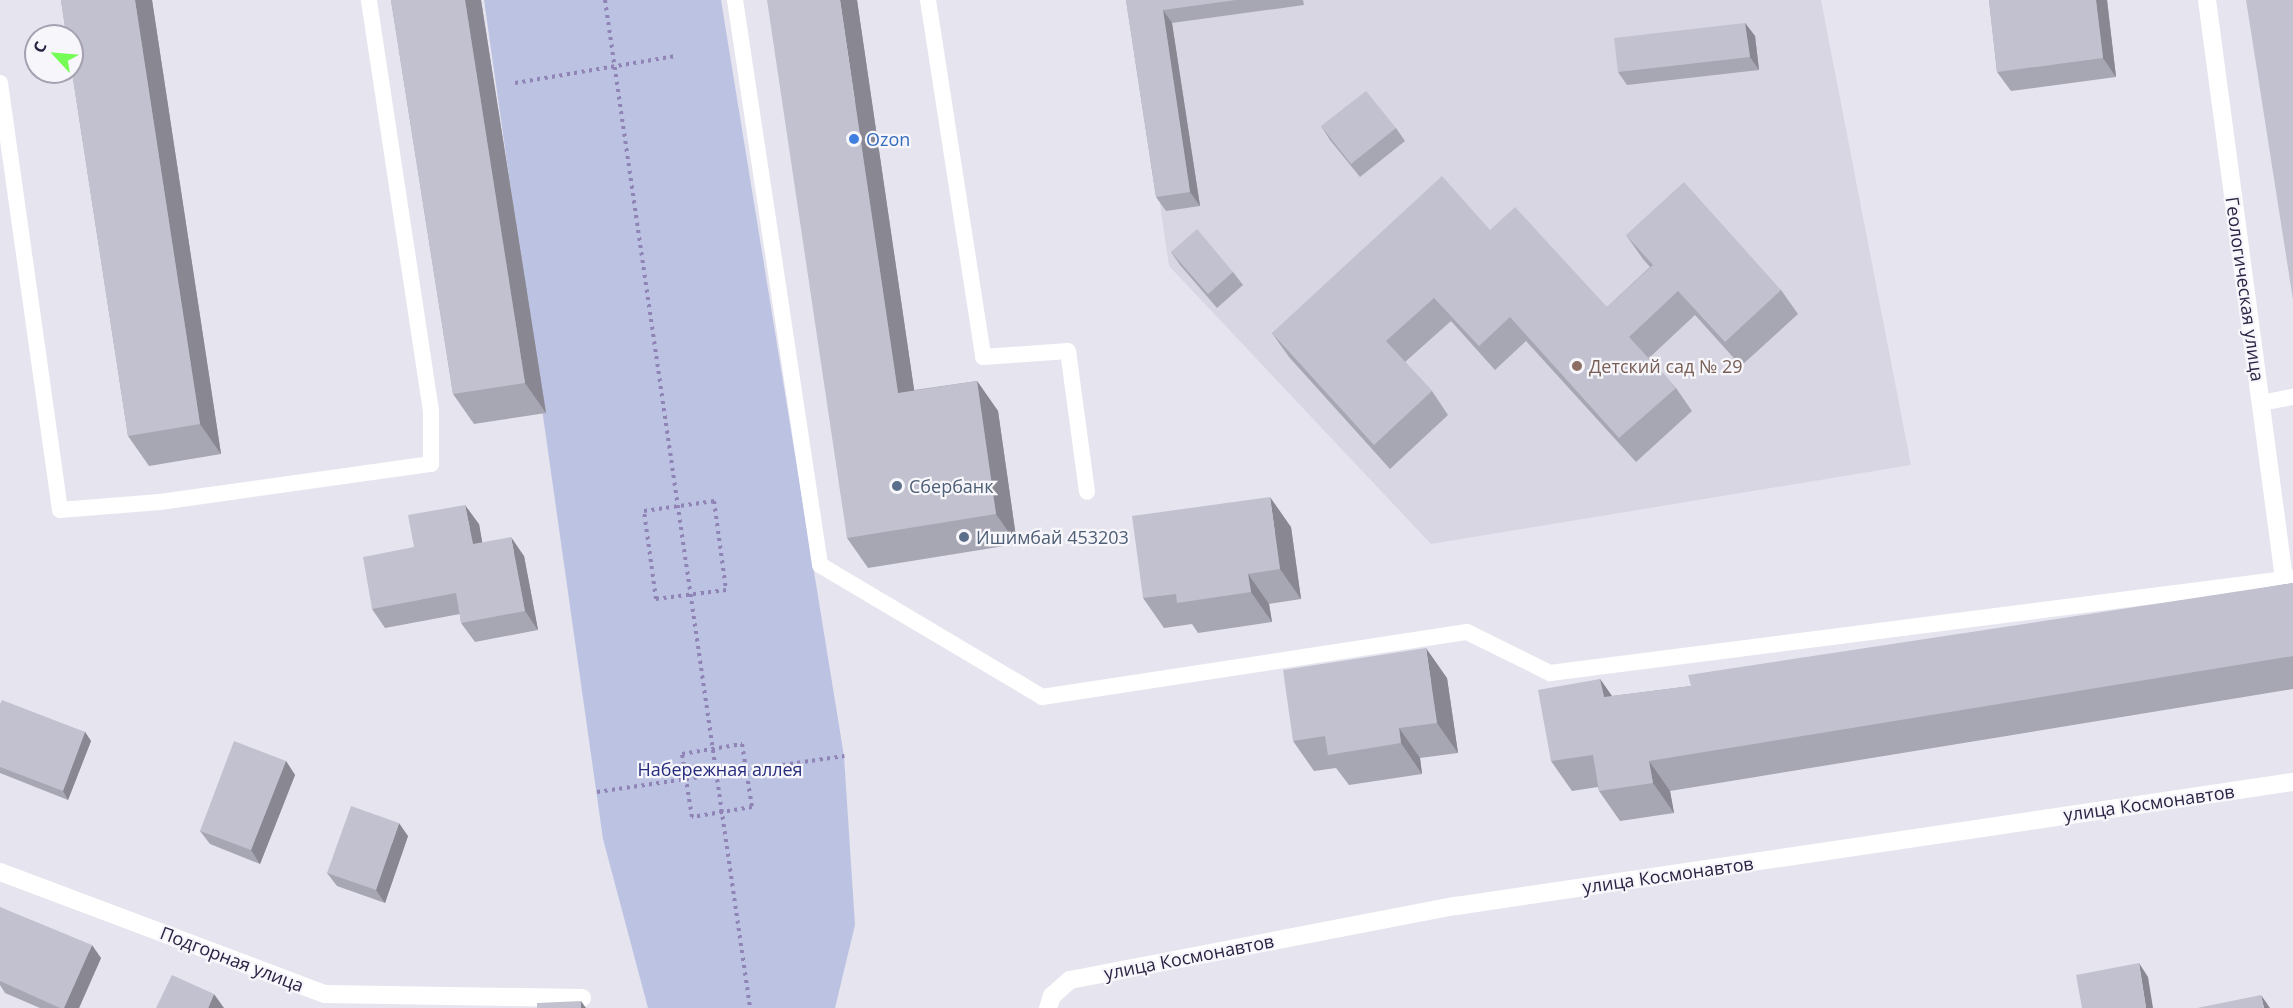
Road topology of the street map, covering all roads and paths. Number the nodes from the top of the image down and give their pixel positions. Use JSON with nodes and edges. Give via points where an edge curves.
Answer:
{"nodes":[{"id":1,"x":369,"y":0,"type":"edge"},
{"id":2,"x":605,"y":0,"type":"edge"},
{"id":3,"x":735,"y":0,"type":"edge"},
{"id":4,"x":928,"y":0,"type":"edge"},
{"id":5,"x":2206,"y":0,"type":"edge"},
{"id":6,"x":676,"y":56,"type":"dead end"},
{"id":7,"x":614,"y":66,"type":"junction"},
{"id":8,"x":0,"y":83,"type":"edge"},
{"id":9,"x":515,"y":83,"type":"dead end"},
{"id":10,"x":2293,"y":397,"type":"edge"},
{"id":11,"x":2261,"y":403,"type":"junction"},
{"id":12,"x":1087,"y":492,"type":"dead end"},
{"id":13,"x":677,"y":506,"type":"junction"},
{"id":14,"x":2288,"y":578,"type":"edge"},
{"id":15,"x":690,"y":595,"type":"junction"},
{"id":16,"x":712,"y":749,"type":"junction"},
{"id":17,"x":844,"y":756,"type":"dead end"},
{"id":18,"x":746,"y":771,"type":"junction"},
{"id":19,"x":716,"y":775,"type":"junction"},
{"id":20,"x":686,"y":779,"type":"junction"},
{"id":21,"x":2293,"y":782,"type":"edge"},
{"id":22,"x":597,"y":792,"type":"dead end"},
{"id":23,"x":722,"y":812,"type":"junction"},
{"id":24,"x":0,"y":872,"type":"edge"},
{"id":25,"x":582,"y":998,"type":"dead end"},
{"id":26,"x":1050,"y":1002,"type":"edge"},
{"id":27,"x":750,"y":1008,"type":"edge"}],
"edges":[{"from":1,"to":8,"type":"lane","via":[[431,411],[431,464],[160,502],[60,510]]},
{"from":2,"to":7,"type":"path"},
{"from":3,"to":14,"type":"lane","via":[[820,564],[1042,697],[1467,632],[1550,673]]},
{"from":4,"to":12,"type":"lane","via":[[983,357],[1068,351]]},
{"from":5,"to":11,"type":"street","name":"Геологическая улица"},
{"from":6,"to":7,"type":"path"},
{"from":7,"to":9,"type":"path"},
{"from":7,"to":13,"type":"path"},
{"from":10,"to":11,"type":"lane"},
{"from":11,"to":14,"type":"street","name":"Геологическая улица"},
{"from":13,"to":15,"type":"path"},
{"from":13,"to":15,"type":"path","via":[[644,511],[656,599]]},
{"from":13,"to":15,"type":"path","via":[[714,501],[726,590]]},
{"from":15,"to":16,"type":"path"},
{"from":16,"to":18,"type":"path","via":[[742,744]]},
{"from":16,"to":19,"type":"path"},
{"from":16,"to":20,"type":"path","via":[[682,754]]},
{"from":17,"to":18,"type":"path"},
{"from":18,"to":19,"type":"path"},
{"from":18,"to":23,"type":"path","via":[[752,807]]},
{"from":19,"to":20,"type":"path"},
{"from":19,"to":23,"type":"path"},
{"from":20,"to":22,"type":"path"},
{"from":20,"to":23,"type":"path","via":[[692,817]]},
{"from":21,"to":26,"type":"street","name":"улица Космонавтов","via":[[1456,906],[1070,980]]},
{"from":23,"to":27,"type":"path"},
{"from":24,"to":25,"type":"street","name":"Подгорная улица","via":[[325,994]]}]}
